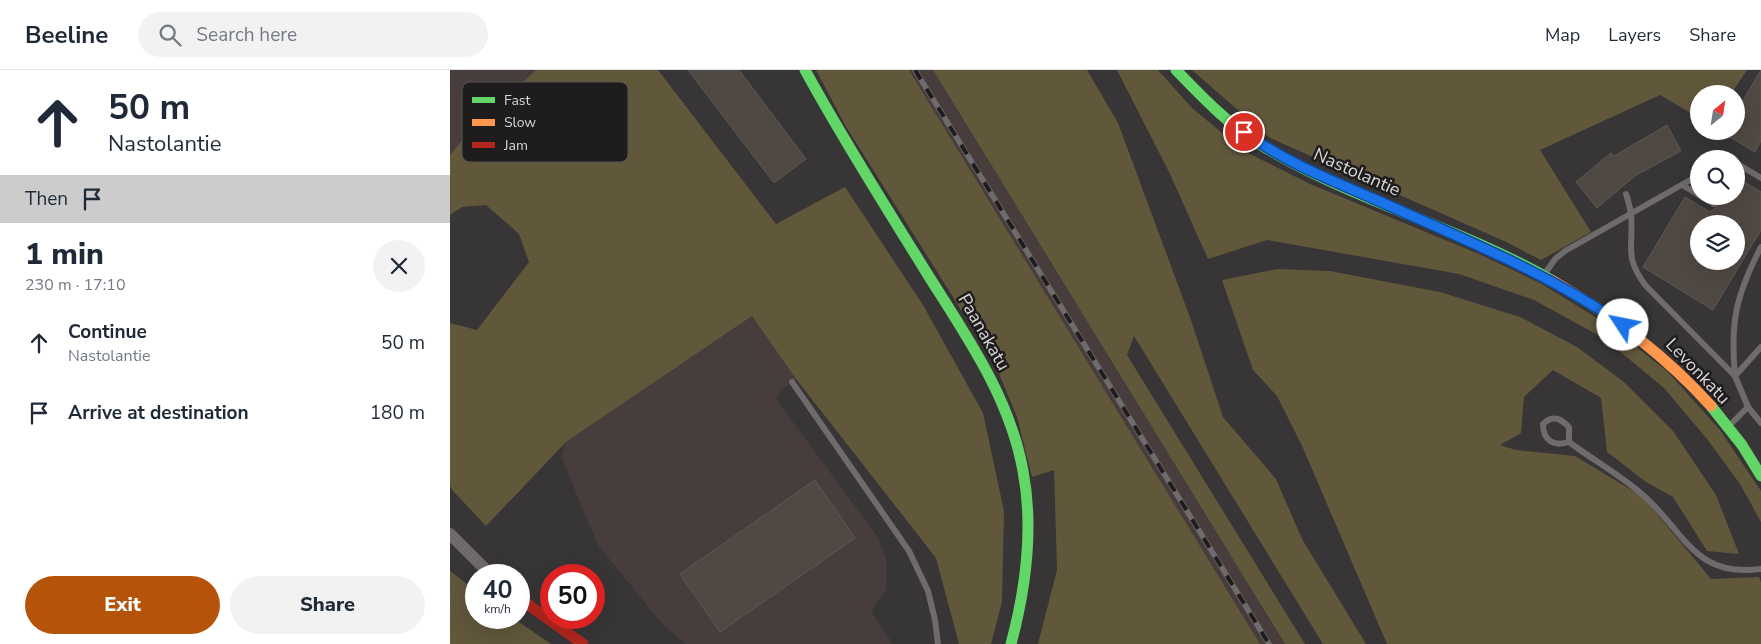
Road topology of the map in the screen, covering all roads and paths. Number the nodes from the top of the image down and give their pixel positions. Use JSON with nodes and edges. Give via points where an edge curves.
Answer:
{"nodes":[{"id":1,"x":805,"y":70,"type":"edge"},
{"id":2,"x":1176,"y":70,"type":"edge"},
{"id":3,"x":1745,"y":168,"type":"edge"},
{"id":4,"x":1761,"y":178,"type":"edge"},
{"id":5,"x":1690,"y":180,"type":"edge"},
{"id":6,"x":1682,"y":185,"type":"junction"},
{"id":7,"x":1690,"y":190,"type":"edge"},
{"id":8,"x":1626,"y":194,"type":"dead end"},
{"id":9,"x":1631,"y":214,"type":"junction"},
{"id":10,"x":1761,"y":247,"type":"edge"},
{"id":11,"x":1544,"y":276,"type":"junction"},
{"id":12,"x":1761,"y":347,"type":"edge"},
{"id":13,"x":1735,"y":376,"type":"junction"},
{"id":14,"x":792,"y":382,"type":"dead end"},
{"id":15,"x":1748,"y":407,"type":"junction"},
{"id":16,"x":1761,"y":422,"type":"edge"},
{"id":17,"x":1728,"y":428,"type":"junction"},
{"id":18,"x":1569,"y":442,"type":"junction"},
{"id":19,"x":1761,"y":476,"type":"edge"},
{"id":20,"x":450,"y":534,"type":"edge"},
{"id":21,"x":480,"y":564,"type":"edge"},
{"id":22,"x":1761,"y":569,"type":"edge"},
{"id":23,"x":530,"y":606,"type":"edge"},
{"id":24,"x":583,"y":644,"type":"edge"},
{"id":25,"x":938,"y":644,"type":"edge"},
{"id":26,"x":1011,"y":644,"type":"edge"}],
"edges":[{"from":1,"to":26,"type":"main road","name":"Paanakatu","via":[[833,121],[980,358],[1002,401],[1023,471],[1027,508],[1023,592]]},
{"from":2,"to":11,"type":"main road","name":"Nastolantie","via":[[1228,121],[1260,144],[1303,167]]},
{"from":3,"to":4,"type":"lane"},
{"from":5,"to":6,"type":"lane"},
{"from":6,"to":7,"type":"lane"},
{"from":6,"to":9,"type":"lane"},
{"from":8,"to":9,"type":"lane"},
{"from":9,"to":11,"type":"lane","via":[[1565,251],[1555,259]]},
{"from":9,"to":13,"type":"lane","via":[[1630,249],[1635,272]]},
{"from":10,"to":13,"type":"lane","via":[[1736,306],[1732,344]]},
{"from":11,"to":17,"type":"main road","name":"Levonkatu","via":[[1636,334]]},
{"from":12,"to":13,"type":"lane"},
{"from":13,"to":15,"type":"lane"},
{"from":14,"to":25,"type":"lane","via":[[909,551],[928,590]]},
{"from":15,"to":16,"type":"lane"},
{"from":15,"to":17,"type":"lane"},
{"from":17,"to":19,"type":"main road","name":"Levonkatu"},
{"from":18,"to":18,"type":"lane","via":[[1555,444],[1548,440],[1543,433],[1543,424],[1548,419],[1564,421],[1569,427]]},
{"from":18,"to":22,"type":"lane","via":[[1643,495],[1706,561],[1730,570]]},
{"from":20,"to":21,"type":"street"},
{"from":23,"to":24,"type":"main road"}]}
